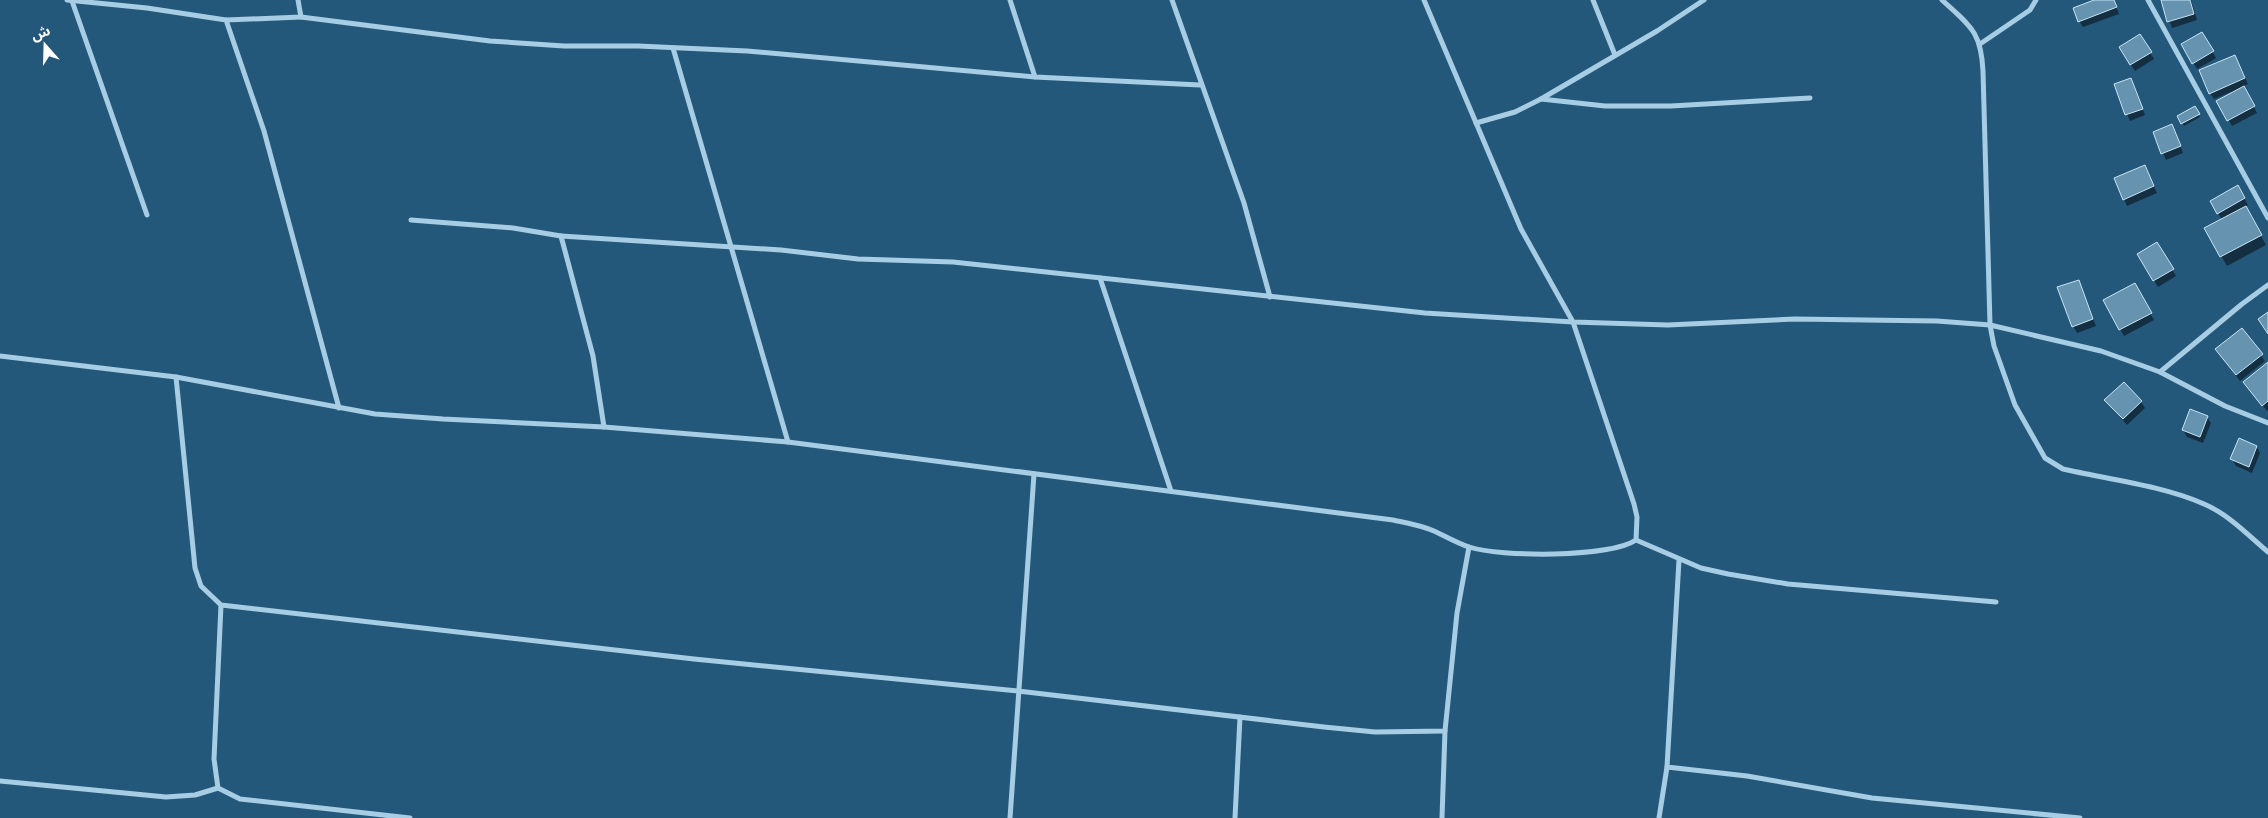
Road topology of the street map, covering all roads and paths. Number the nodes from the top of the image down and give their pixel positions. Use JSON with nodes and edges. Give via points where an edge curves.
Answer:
{"nodes":[{"id":1,"x":67,"y":0,"type":"edge"},
{"id":2,"x":298,"y":0,"type":"edge"},
{"id":3,"x":1010,"y":0,"type":"edge"},
{"id":4,"x":1172,"y":0,"type":"edge"},
{"id":5,"x":1424,"y":0,"type":"edge"},
{"id":6,"x":1593,"y":0,"type":"edge"},
{"id":7,"x":1704,"y":0,"type":"edge"},
{"id":8,"x":1942,"y":0,"type":"edge"},
{"id":9,"x":2036,"y":0,"type":"edge"},
{"id":10,"x":2148,"y":0,"type":"edge"},
{"id":11,"x":72,"y":1,"type":"edge"},
{"id":12,"x":301,"y":17,"type":"junction"},
{"id":13,"x":226,"y":20,"type":"junction"},
{"id":14,"x":1980,"y":44,"type":"junction"},
{"id":15,"x":673,"y":48,"type":"junction"},
{"id":16,"x":1615,"y":55,"type":"junction"},
{"id":17,"x":1035,"y":77,"type":"junction"},
{"id":18,"x":1200,"y":85,"type":"junction"},
{"id":19,"x":1810,"y":98,"type":"dead end"},
{"id":20,"x":1541,"y":99,"type":"junction"},
{"id":21,"x":1476,"y":123,"type":"junction"},
{"id":22,"x":147,"y":215,"type":"dead end"},
{"id":23,"x":2268,"y":218,"type":"edge"},
{"id":24,"x":411,"y":220,"type":"dead end"},
{"id":25,"x":561,"y":236,"type":"junction"},
{"id":26,"x":731,"y":248,"type":"junction"},
{"id":27,"x":1100,"y":278,"type":"junction"},
{"id":28,"x":2268,"y":285,"type":"edge"},
{"id":29,"x":1270,"y":297,"type":"junction"},
{"id":30,"x":1573,"y":322,"type":"junction"},
{"id":31,"x":1990,"y":325,"type":"junction"},
{"id":32,"x":0,"y":356,"type":"edge"},
{"id":33,"x":2160,"y":372,"type":"junction"},
{"id":34,"x":176,"y":377,"type":"junction"},
{"id":35,"x":339,"y":408,"type":"junction"},
{"id":36,"x":2268,"y":423,"type":"edge"},
{"id":37,"x":604,"y":427,"type":"junction"},
{"id":38,"x":788,"y":442,"type":"junction"},
{"id":39,"x":1034,"y":474,"type":"junction"},
{"id":40,"x":1171,"y":491,"type":"junction"},
{"id":41,"x":1636,"y":540,"type":"junction"},
{"id":42,"x":1469,"y":547,"type":"junction"},
{"id":43,"x":2268,"y":552,"type":"edge"},
{"id":44,"x":1680,"y":560,"type":"junction"},
{"id":45,"x":1996,"y":602,"type":"dead end"},
{"id":46,"x":221,"y":605,"type":"junction"},
{"id":47,"x":1018,"y":691,"type":"junction"},
{"id":48,"x":1240,"y":717,"type":"junction"},
{"id":49,"x":1445,"y":731,"type":"junction"},
{"id":50,"x":1666,"y":766,"type":"junction"},
{"id":51,"x":0,"y":781,"type":"edge"},
{"id":52,"x":218,"y":788,"type":"junction"},
{"id":53,"x":410,"y":818,"type":"edge"},
{"id":54,"x":1010,"y":818,"type":"edge"},
{"id":55,"x":1235,"y":818,"type":"edge"},
{"id":56,"x":1442,"y":818,"type":"edge"},
{"id":57,"x":1658,"y":818,"type":"edge"},
{"id":58,"x":2080,"y":818,"type":"edge"}],
"edges":[{"from":1,"to":11,"type":"street"},
{"from":2,"to":12,"type":"street"},
{"from":3,"to":17,"type":"street"},
{"from":4,"to":18,"type":"street"},
{"from":5,"to":21,"type":"street"},
{"from":6,"to":16,"type":"street"},
{"from":7,"to":16,"type":"street"},
{"from":8,"to":14,"type":"street","via":[[1968,24]]},
{"from":9,"to":14,"type":"street","via":[[2030,10]]},
{"from":10,"to":23,"type":"street"},
{"from":11,"to":13,"type":"street"},
{"from":11,"to":22,"type":"street"},
{"from":12,"to":13,"type":"street"},
{"from":12,"to":15,"type":"street","via":[[490,41]]},
{"from":13,"to":35,"type":"street","via":[[264,131]]},
{"from":14,"to":31,"type":"street"},
{"from":15,"to":17,"type":"street","via":[[855,60]]},
{"from":15,"to":26,"type":"street"},
{"from":16,"to":20,"type":"street"},
{"from":17,"to":18,"type":"street"},
{"from":18,"to":29,"type":"street","via":[[1244,203]]},
{"from":19,"to":20,"type":"street","via":[[1671,106],[1605,106]]},
{"from":20,"to":21,"type":"street","via":[[1515,112]]},
{"from":21,"to":30,"type":"street","via":[[1521,229]]},
{"from":24,"to":25,"type":"street","via":[[513,228]]},
{"from":25,"to":26,"type":"street"},
{"from":25,"to":37,"type":"street","via":[[593,356]]},
{"from":26,"to":27,"type":"street","via":[[858,259],[945,261]]},
{"from":26,"to":38,"type":"street"},
{"from":27,"to":29,"type":"street"},
{"from":27,"to":40,"type":"street"},
{"from":28,"to":33,"type":"street"},
{"from":29,"to":30,"type":"street","via":[[1425,313]]},
{"from":30,"to":31,"type":"street","via":[[1668,325],[1855,319]]},
{"from":30,"to":41,"type":"street","via":[[1634,504]]},
{"from":31,"to":33,"type":"street","via":[[2101,351]]},
{"from":31,"to":43,"type":"street","via":[[2012,400],[2050,463],[2204,504]]},
{"from":32,"to":34,"type":"street"},
{"from":33,"to":36,"type":"street","via":[[2225,406]]},
{"from":34,"to":35,"type":"street"},
{"from":34,"to":46,"type":"street","via":[[195,568],[201,586]]},
{"from":35,"to":37,"type":"street","via":[[442,420]]},
{"from":37,"to":38,"type":"street"},
{"from":38,"to":39,"type":"street"},
{"from":39,"to":40,"type":"street"},
{"from":39,"to":47,"type":"street"},
{"from":40,"to":42,"type":"street","via":[[1393,520],[1433,530]]},
{"from":41,"to":42,"type":"street","via":[[1594,552],[1500,552]]},
{"from":41,"to":44,"type":"street"},
{"from":42,"to":49,"type":"street","via":[[1457,613]]},
{"from":44,"to":45,"type":"street","via":[[1701,568],[1788,584]]},
{"from":44,"to":50,"type":"street"},
{"from":46,"to":47,"type":"street","via":[[694,659]]},
{"from":46,"to":52,"type":"street","via":[[214,759]]},
{"from":47,"to":48,"type":"street"},
{"from":47,"to":54,"type":"street"},
{"from":48,"to":49,"type":"street","via":[[1375,732]]},
{"from":48,"to":55,"type":"street"},
{"from":49,"to":56,"type":"street"},
{"from":50,"to":57,"type":"street"},
{"from":50,"to":58,"type":"street","via":[[1747,776],[1872,798]]},
{"from":51,"to":52,"type":"street","via":[[166,797],[195,795]]},
{"from":52,"to":53,"type":"street","via":[[240,799]]}]}
